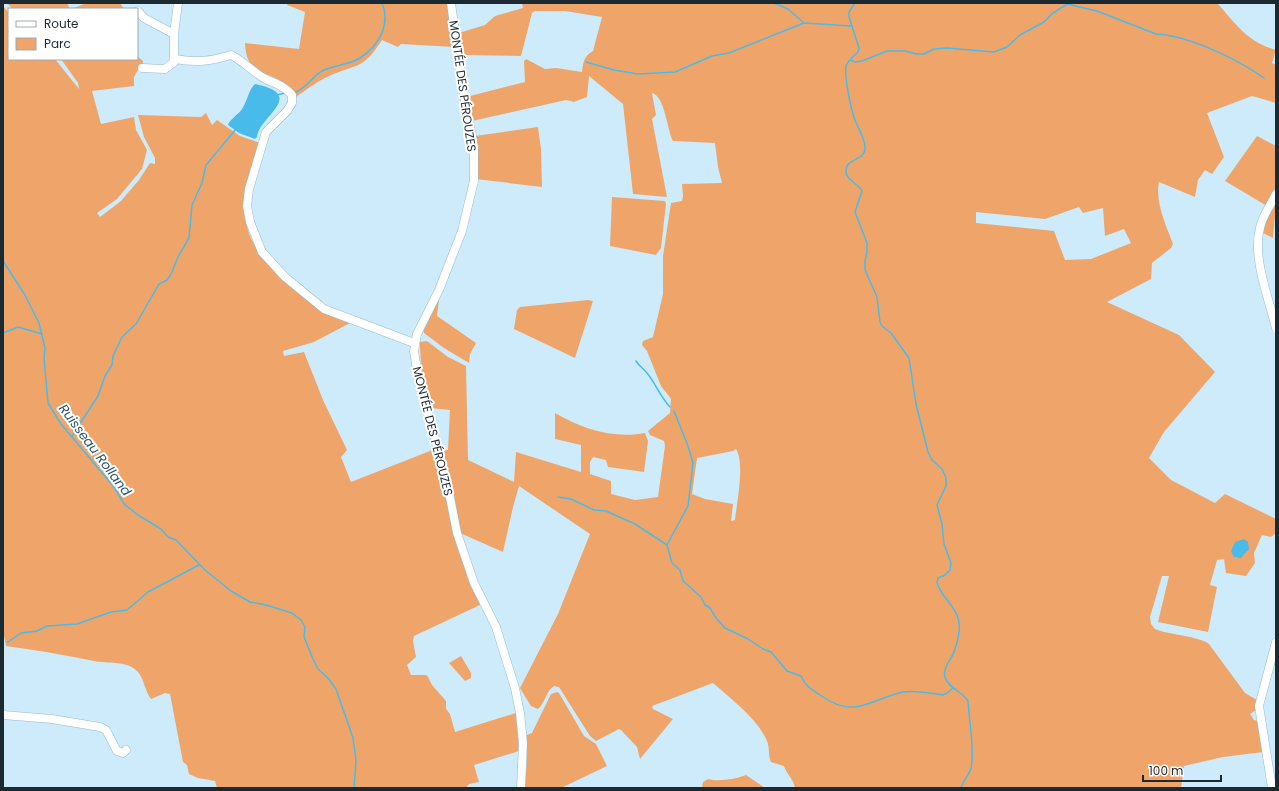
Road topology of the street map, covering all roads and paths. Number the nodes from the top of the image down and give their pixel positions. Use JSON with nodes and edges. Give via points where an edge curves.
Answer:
{"nodes":[{"id":1,"x":178,"y":3,"type":"edge"},
{"id":2,"x":451,"y":3,"type":"edge"},
{"id":3,"x":138,"y":11,"type":"dead end"},
{"id":4,"x":174,"y":34,"type":"junction"},
{"id":5,"x":175,"y":59,"type":"junction"},
{"id":6,"x":142,"y":68,"type":"dead end"},
{"id":7,"x":1276,"y":194,"type":"edge"},
{"id":8,"x":1276,"y":328,"type":"edge"},
{"id":9,"x":414,"y":343,"type":"junction"},
{"id":10,"x":1276,"y":642,"type":"edge"},
{"id":11,"x":3,"y":715,"type":"edge"},
{"id":12,"x":126,"y":750,"type":"dead end"},
{"id":13,"x":521,"y":788,"type":"edge"},
{"id":14,"x":1272,"y":788,"type":"edge"}],
"edges":[{"from":1,"to":4,"type":"street"},
{"from":2,"to":9,"type":"street","name":"MONTÉE DES PÉROUZES","via":[[474,147],[474,181],[462,231],[439,290]]},
{"from":3,"to":4,"type":"street","via":[[144,18]]},
{"from":4,"to":5,"type":"street"},
{"from":5,"to":6,"type":"street","via":[[167,69]]},
{"from":5,"to":9,"type":"street","via":[[209,62],[231,55],[264,78],[287,88],[292,95],[292,103],[266,132],[247,206],[250,222],[262,252],[285,277],[324,309]]},
{"from":7,"to":8,"type":"street","via":[[1261,223],[1257,242]]},
{"from":9,"to":13,"type":"street","name":"MONTÉE DES PÉROUZES","via":[[418,377],[447,482],[457,533],[474,583],[496,627],[515,688],[523,743]]},
{"from":10,"to":14,"type":"street","via":[[1259,706]]},
{"from":11,"to":12,"type":"street","via":[[100,727],[106,730],[117,751],[123,753]]}]}
